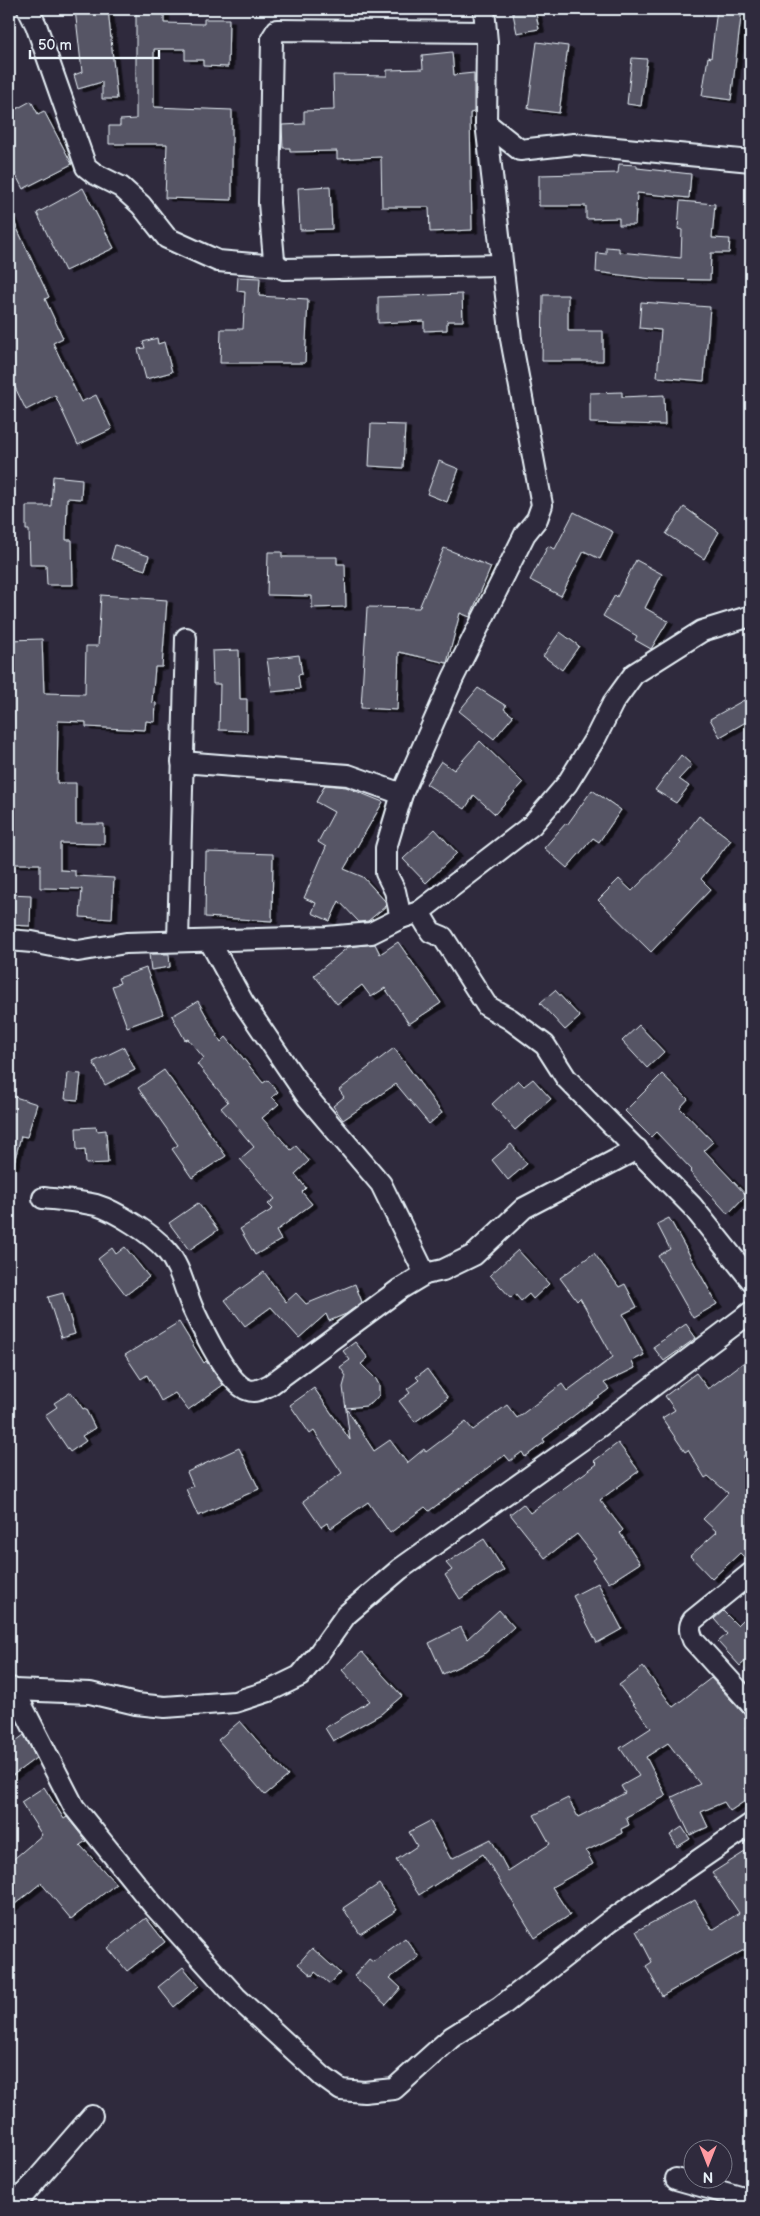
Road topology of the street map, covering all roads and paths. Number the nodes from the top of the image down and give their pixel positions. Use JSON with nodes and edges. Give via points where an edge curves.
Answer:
{"nodes":[{"id":1,"x":28,"y":9,"type":"edge"},
{"id":2,"x":484,"y":9,"type":"edge"},
{"id":3,"x":486,"y":32,"type":"junction"},
{"id":4,"x":486,"y":123,"type":"junction"},
{"id":5,"x":751,"y":161,"type":"edge"},
{"id":6,"x":502,"y":265,"type":"junction"},
{"id":7,"x":278,"y":266,"type":"junction"},
{"id":8,"x":751,"y":616,"type":"edge"},
{"id":9,"x":186,"y":638,"type":"dead end"},
{"id":10,"x":182,"y":762,"type":"junction"},
{"id":11,"x":402,"y":794,"type":"junction"},
{"id":12,"x":410,"y":915,"type":"junction"},
{"id":13,"x":9,"y":940,"type":"edge"},
{"id":14,"x":178,"y":941,"type":"junction"},
{"id":15,"x":210,"y":942,"type":"junction"},
{"id":16,"x":636,"y":1149,"type":"junction"},
{"id":17,"x":43,"y":1198,"type":"dead end"},
{"id":18,"x":425,"y":1274,"type":"junction"},
{"id":19,"x":751,"y":1280,"type":"edge"},
{"id":20,"x":751,"y":1312,"type":"edge"},
{"id":21,"x":751,"y":1573,"type":"edge"},
{"id":22,"x":12,"y":1688,"type":"edge"},
{"id":23,"x":751,"y":1704,"type":"edge"},
{"id":24,"x":751,"y":1824,"type":"edge"},
{"id":25,"x":92,"y":2116,"type":"dead end"},
{"id":26,"x":676,"y":2180,"type":"dead end"},
{"id":27,"x":751,"y":2200,"type":"edge"},
{"id":28,"x":13,"y":2207,"type":"edge"}],
"edges":[{"from":1,"to":7,"type":"street","via":[[86,167],[121,187],[141,205],[167,238],[218,261]]},
{"from":2,"to":3,"type":"street"},
{"from":3,"to":4,"type":"street"},
{"from":3,"to":7,"type":"street","via":[[277,30],[272,38],[269,203],[274,260]]},
{"from":4,"to":5,"type":"street","via":[[520,150],[574,144]]},
{"from":4,"to":6,"type":"street"},
{"from":6,"to":7,"type":"street","via":[[284,269]]},
{"from":6,"to":11,"type":"street","via":[[511,339],[542,505],[453,678]]},
{"from":8,"to":12,"type":"street","via":[[702,630],[634,674],[613,703],[567,784],[532,825]]},
{"from":9,"to":10,"type":"street"},
{"from":10,"to":11,"type":"street","via":[[348,775]]},
{"from":10,"to":14,"type":"street"},
{"from":11,"to":12,"type":"street","via":[[386,848],[386,873]]},
{"from":12,"to":15,"type":"street","via":[[371,933]]},
{"from":12,"to":16,"type":"street","via":[[443,938],[487,1006],[545,1045],[566,1078]]},
{"from":13,"to":14,"type":"street","via":[[78,951],[126,943]]},
{"from":14,"to":15,"type":"street"},
{"from":15,"to":18,"type":"street","via":[[243,1002],[308,1098],[381,1184]]},
{"from":16,"to":18,"type":"street","via":[[524,1208],[474,1255],[443,1270]]},
{"from":16,"to":19,"type":"street","via":[[692,1206]]},
{"from":17,"to":18,"type":"street","via":[[97,1206],[132,1223],[166,1250],[179,1270],[193,1309],[226,1369],[237,1383],[248,1390],[257,1391],[270,1385]]},
{"from":20,"to":22,"type":"street","via":[[583,1439],[400,1569],[346,1615],[320,1654],[300,1676],[235,1702],[165,1707],[90,1693]]},
{"from":21,"to":23,"type":"street","via":[[690,1624],[693,1640]]},
{"from":22,"to":24,"type":"street","via":[[74,1808],[152,1905],[236,1997],[341,2090],[394,2089],[452,2036],[500,2008],[610,1921]]},
{"from":25,"to":28,"type":"street"},
{"from":26,"to":27,"type":"street"}]}
